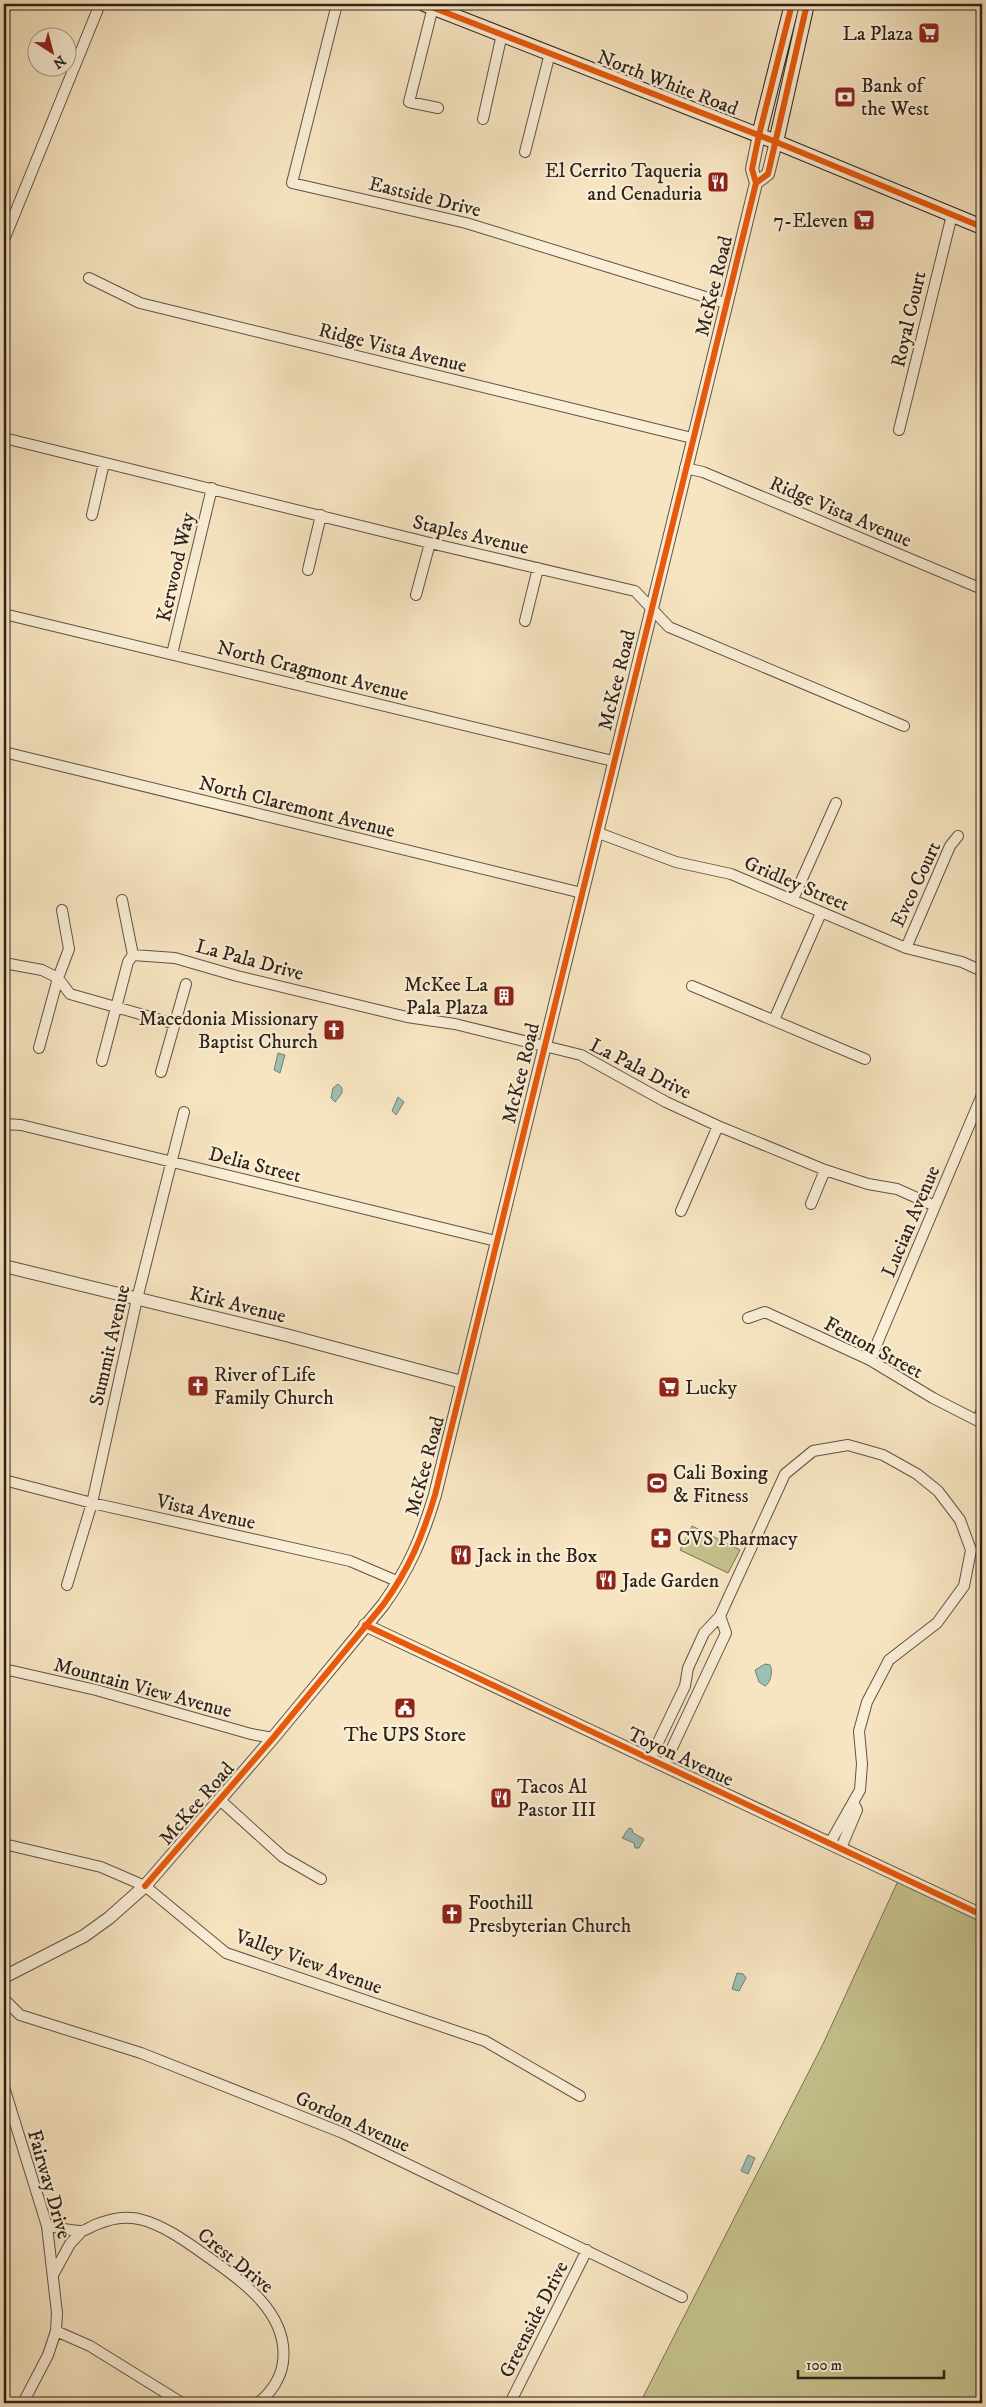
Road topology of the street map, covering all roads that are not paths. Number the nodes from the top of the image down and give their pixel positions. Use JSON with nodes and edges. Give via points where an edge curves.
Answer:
{"nodes":[{"id":1,"x":100,"y":4,"type":"edge"},
{"id":2,"x":337,"y":4,"type":"edge"},
{"id":3,"x":792,"y":4,"type":"edge"},
{"id":4,"x":807,"y":4,"type":"edge"},
{"id":5,"x":428,"y":5,"type":"edge"},
{"id":6,"x":502,"y":34,"type":"junction"},
{"id":7,"x":550,"y":53,"type":"junction"},
{"id":8,"x":438,"y":108,"type":"dead end"},
{"id":9,"x":483,"y":119,"type":"dead end"},
{"id":10,"x":759,"y":135,"type":"junction"},
{"id":11,"x":776,"y":142,"type":"junction"},
{"id":12,"x":525,"y":152,"type":"dead end"},
{"id":13,"x":756,"y":183,"type":"junction"},
{"id":14,"x":952,"y":215,"type":"junction"},
{"id":15,"x":982,"y":227,"type":"edge"},
{"id":16,"x":4,"y":240,"type":"edge"},
{"id":17,"x":89,"y":278,"type":"dead end"},
{"id":18,"x":725,"y":303,"type":"junction"},
{"id":19,"x":899,"y":430,"type":"dead end"},
{"id":20,"x":4,"y":438,"type":"edge"},
{"id":21,"x":692,"y":438,"type":"junction"},
{"id":22,"x":104,"y":463,"type":"junction"},
{"id":23,"x":685,"y":468,"type":"junction"},
{"id":24,"x":212,"y":488,"type":"junction"},
{"id":25,"x":92,"y":515,"type":"dead end"},
{"id":26,"x":321,"y":515,"type":"junction"},
{"id":27,"x":430,"y":543,"type":"junction"},
{"id":28,"x":538,"y":568,"type":"junction"},
{"id":29,"x":308,"y":570,"type":"dead end"},
{"id":30,"x":982,"y":589,"type":"edge"},
{"id":31,"x":416,"y":595,"type":"dead end"},
{"id":32,"x":651,"y":609,"type":"junction"},
{"id":33,"x":4,"y":614,"type":"edge"},
{"id":34,"x":524,"y":621,"type":"dead end"},
{"id":35,"x":172,"y":654,"type":"junction"},
{"id":36,"x":904,"y":726,"type":"dead end"},
{"id":37,"x":4,"y":752,"type":"edge"},
{"id":38,"x":613,"y":761,"type":"junction"},
{"id":39,"x":836,"y":803,"type":"dead end"},
{"id":40,"x":596,"y":832,"type":"junction"},
{"id":41,"x":958,"y":836,"type":"dead end"},
{"id":42,"x":582,"y":893,"type":"junction"},
{"id":43,"x":793,"y":899,"type":"junction"},
{"id":44,"x":122,"y":900,"type":"dead end"},
{"id":45,"x":62,"y":910,"type":"dead end"},
{"id":46,"x":821,"y":913,"type":"junction"},
{"id":47,"x":906,"y":948,"type":"junction"},
{"id":48,"x":132,"y":955,"type":"junction"},
{"id":49,"x":4,"y":963,"type":"edge"},
{"id":50,"x":982,"y":971,"type":"edge"},
{"id":51,"x":58,"y":978,"type":"junction"},
{"id":52,"x":186,"y":984,"type":"dead end"},
{"id":53,"x":692,"y":986,"type":"dead end"},
{"id":54,"x":116,"y":1008,"type":"junction"},
{"id":55,"x":774,"y":1020,"type":"junction"},
{"id":56,"x":175,"y":1024,"type":"junction"},
{"id":57,"x":544,"y":1046,"type":"junction"},
{"id":58,"x":38,"y":1048,"type":"dead end"},
{"id":59,"x":865,"y":1059,"type":"dead end"},
{"id":60,"x":102,"y":1061,"type":"dead end"},
{"id":61,"x":161,"y":1072,"type":"dead end"},
{"id":62,"x":982,"y":1096,"type":"edge"},
{"id":63,"x":184,"y":1112,"type":"dead end"},
{"id":64,"x":4,"y":1124,"type":"edge"},
{"id":65,"x":718,"y":1126,"type":"junction"},
{"id":66,"x":172,"y":1161,"type":"junction"},
{"id":67,"x":825,"y":1170,"type":"junction"},
{"id":68,"x":811,"y":1204,"type":"dead end"},
{"id":69,"x":935,"y":1206,"type":"junction"},
{"id":70,"x":681,"y":1211,"type":"dead end"},
{"id":71,"x":496,"y":1240,"type":"junction"},
{"id":72,"x":4,"y":1266,"type":"edge"},
{"id":73,"x":137,"y":1299,"type":"junction"},
{"id":74,"x":748,"y":1318,"type":"dead end"},
{"id":75,"x":870,"y":1360,"type":"junction"},
{"id":76,"x":462,"y":1382,"type":"junction"},
{"id":77,"x":982,"y":1410,"type":"edge"},
{"id":78,"x":980,"y":1421,"type":"edge"},
{"id":79,"x":4,"y":1480,"type":"edge"},
{"id":80,"x":92,"y":1503,"type":"junction"},
{"id":81,"x":399,"y":1582,"type":"junction"},
{"id":82,"x":67,"y":1585,"type":"dead end"},
{"id":83,"x":720,"y":1616,"type":"junction"},
{"id":84,"x":366,"y":1625,"type":"junction"},
{"id":85,"x":4,"y":1669,"type":"edge"},
{"id":86,"x":273,"y":1738,"type":"junction"},
{"id":87,"x":650,"y":1758,"type":"junction"},
{"id":88,"x":664,"y":1765,"type":"junction"},
{"id":89,"x":220,"y":1800,"type":"junction"},
{"id":90,"x":4,"y":1844,"type":"edge"},
{"id":91,"x":835,"y":1845,"type":"junction"},
{"id":92,"x":321,"y":1879,"type":"dead end"},
{"id":93,"x":145,"y":1886,"type":"junction"},
{"id":94,"x":982,"y":1915,"type":"edge"},
{"id":95,"x":4,"y":1977,"type":"edge"},
{"id":96,"x":4,"y":1999,"type":"edge"},
{"id":97,"x":4,"y":2087,"type":"edge"},
{"id":98,"x":580,"y":2096,"type":"dead end"},
{"id":99,"x":47,"y":2226,"type":"junction"},
{"id":100,"x":82,"y":2231,"type":"junction"},
{"id":101,"x":586,"y":2250,"type":"junction"},
{"id":102,"x":54,"y":2273,"type":"junction"},
{"id":103,"x":682,"y":2297,"type":"dead end"},
{"id":104,"x":56,"y":2331,"type":"junction"},
{"id":105,"x":23,"y":2403,"type":"edge"},
{"id":106,"x":182,"y":2403,"type":"edge"},
{"id":107,"x":258,"y":2403,"type":"edge"},
{"id":108,"x":510,"y":2403,"type":"edge"}],
"edges":[{"from":1,"to":16,"type":"street"},
{"from":2,"to":18,"type":"street","name":"Eastside Drive","via":[[292,183],[466,223]]},
{"from":3,"to":10,"type":"main road","name":"McKee Road"},
{"from":4,"to":11,"type":"main road","name":"McKee Road"},
{"from":5,"to":6,"type":"main road","name":"North White Road"},
{"from":5,"to":8,"type":"street","via":[[409,102]]},
{"from":6,"to":7,"type":"main road","name":"North White Road"},
{"from":6,"to":9,"type":"street"},
{"from":7,"to":10,"type":"main road","name":"North White Road"},
{"from":7,"to":12,"type":"street"},
{"from":10,"to":11,"type":"main road","name":"North White Road"},
{"from":10,"to":13,"type":"street","name":"McKee Road","via":[[752,169]]},
{"from":11,"to":13,"type":"street","name":"McKee Road","via":[[768,174]]},
{"from":11,"to":14,"type":"main road","name":"North White Road"},
{"from":13,"to":18,"type":"street","name":"McKee Road"},
{"from":14,"to":15,"type":"main road","name":"North White Road"},
{"from":14,"to":19,"type":"street","name":"Royal Court"},
{"from":17,"to":21,"type":"street","name":"Ridge Vista Avenue","via":[[140,303]]},
{"from":18,"to":21,"type":"street","name":"McKee Road"},
{"from":20,"to":22,"type":"street","name":"Staples Avenue"},
{"from":21,"to":23,"type":"street","name":"McKee Road"},
{"from":22,"to":24,"type":"street","name":"Staples Avenue"},
{"from":22,"to":25,"type":"street"},
{"from":23,"to":30,"type":"street","name":"Ridge Vista Avenue","via":[[703,472]]},
{"from":23,"to":32,"type":"street","name":"McKee Road"},
{"from":24,"to":26,"type":"street","name":"Staples Avenue"},
{"from":24,"to":35,"type":"street","name":"Kerwood Way"},
{"from":26,"to":27,"type":"street","name":"Staples Avenue"},
{"from":26,"to":29,"type":"street"},
{"from":27,"to":28,"type":"street","name":"Staples Avenue"},
{"from":27,"to":31,"type":"street"},
{"from":28,"to":32,"type":"street","name":"Staples Avenue","via":[[635,591]]},
{"from":28,"to":34,"type":"street"},
{"from":32,"to":36,"type":"street","name":"Staples Avenue","via":[[669,627]]},
{"from":32,"to":38,"type":"street","name":"McKee Road"},
{"from":33,"to":35,"type":"street","name":"North Cragmont Avenue"},
{"from":35,"to":38,"type":"street","name":"North Cragmont Avenue"},
{"from":37,"to":42,"type":"street","name":"North Claremont Avenue"},
{"from":38,"to":40,"type":"street","name":"McKee Road"},
{"from":39,"to":43,"type":"street"},
{"from":40,"to":42,"type":"street","name":"McKee Road"},
{"from":40,"to":43,"type":"street","name":"Gridley Street","via":[[676,862],[731,874]]},
{"from":41,"to":47,"type":"street","name":"Evco Court","via":[[950,846]]},
{"from":42,"to":57,"type":"street","name":"McKee Road"},
{"from":43,"to":46,"type":"street","name":"Gridley Street"},
{"from":44,"to":48,"type":"street"},
{"from":45,"to":51,"type":"street","via":[[69,949]]},
{"from":46,"to":47,"type":"street","name":"Gridley Street"},
{"from":46,"to":55,"type":"street"},
{"from":47,"to":50,"type":"street","name":"Gridley Street","via":[[962,962]]},
{"from":48,"to":54,"type":"street"},
{"from":48,"to":57,"type":"street","name":"La Pala Drive","via":[[175,958],[406,1017],[455,1024]]},
{"from":49,"to":51,"type":"street","via":[[42,970]]},
{"from":51,"to":54,"type":"street","via":[[70,994]]},
{"from":51,"to":58,"type":"street"},
{"from":52,"to":56,"type":"street"},
{"from":53,"to":55,"type":"street"},
{"from":54,"to":56,"type":"street"},
{"from":54,"to":60,"type":"street"},
{"from":55,"to":59,"type":"street"},
{"from":56,"to":61,"type":"street"},
{"from":57,"to":65,"type":"street","name":"La Pala Drive","via":[[581,1055],[666,1102]]},
{"from":57,"to":71,"type":"street","name":"McKee Road"},
{"from":62,"to":69,"type":"street","name":"Lucian Avenue"},
{"from":63,"to":66,"type":"street","name":"Summit Avenue"},
{"from":64,"to":66,"type":"street","name":"Delia Street","via":[[21,1125]]},
{"from":65,"to":67,"type":"street","name":"La Pala Drive"},
{"from":65,"to":70,"type":"street"},
{"from":66,"to":71,"type":"street","name":"Delia Street"},
{"from":66,"to":73,"type":"street","name":"Summit Avenue"},
{"from":67,"to":68,"type":"street"},
{"from":67,"to":69,"type":"street","name":"La Pala Drive","via":[[868,1184],[897,1189]]},
{"from":69,"to":75,"type":"street","name":"Lucian Avenue"},
{"from":71,"to":76,"type":"street","name":"McKee Road"},
{"from":72,"to":73,"type":"street","name":"Kirk Avenue"},
{"from":73,"to":76,"type":"street","name":"Kirk Avenue"},
{"from":73,"to":80,"type":"street","name":"Summit Avenue"},
{"from":74,"to":75,"type":"street","name":"Fenton Street","via":[[765,1312]]},
{"from":75,"to":78,"type":"street","name":"Fenton Street","via":[[933,1398]]},
{"from":76,"to":81,"type":"street","name":"McKee Road","via":[[435,1495],[421,1539]]},
{"from":77,"to":78,"type":"street"},
{"from":79,"to":80,"type":"street","name":"Vista Avenue"},
{"from":80,"to":81,"type":"street","name":"Vista Avenue","via":[[350,1561]]},
{"from":80,"to":82,"type":"street","name":"Summit Avenue"},
{"from":81,"to":84,"type":"street","name":"McKee Road"},
{"from":83,"to":87,"type":"street","via":[[704,1633],[688,1668],[685,1686]]},
{"from":83,"to":88,"type":"street","via":[[726,1633]]},
{"from":83,"to":91,"type":"street","via":[[786,1474],[813,1451],[848,1446],[883,1456],[918,1474],[938,1492],[960,1520],[971,1550],[964,1586],[937,1623],[889,1660],[867,1702],[860,1731],[860,1790],[854,1804],[849,1807]]},
{"from":84,"to":86,"type":"street","name":"McKee Road"},
{"from":84,"to":87,"type":"street","name":"Toyon Avenue"},
{"from":85,"to":86,"type":"street","name":"Mountain View Avenue","via":[[96,1690]]},
{"from":86,"to":89,"type":"street","name":"McKee Road"},
{"from":87,"to":88,"type":"street","name":"Toyon Avenue"},
{"from":88,"to":91,"type":"street","name":"Toyon Avenue"},
{"from":89,"to":92,"type":"street","via":[[283,1857]]},
{"from":89,"to":93,"type":"street","name":"McKee Road"},
{"from":90,"to":93,"type":"street","name":"Valley View Avenue","via":[[101,1867]]},
{"from":91,"to":94,"type":"street","name":"Toyon Avenue"},
{"from":93,"to":95,"type":"street","name":"McKee Road","via":[[84,1936]]},
{"from":93,"to":98,"type":"street","name":"Valley View Avenue","via":[[226,1953],[485,2041]]},
{"from":96,"to":101,"type":"street","name":"Gordon Avenue","via":[[20,2015],[141,2053],[343,2133]]},
{"from":97,"to":99,"type":"street","name":"Fairway Drive"},
{"from":99,"to":100,"type":"street"},
{"from":99,"to":102,"type":"street","name":"Fairway Drive"},
{"from":100,"to":102,"type":"street","name":"Crest Drive","via":[[70,2244]]},
{"from":100,"to":107,"type":"street","name":"Crest Drive","via":[[109,2219],[140,2220],[184,2239],[252,2292],[271,2312],[279,2327],[284,2354],[276,2383]]},
{"from":101,"to":103,"type":"street","name":"Gordon Avenue"},
{"from":101,"to":108,"type":"street","name":"Greenside Drive"},
{"from":102,"to":104,"type":"street","name":"Fairway Drive"},
{"from":104,"to":105,"type":"street","name":"Fairway Drive","via":[[48,2356]]},
{"from":104,"to":106,"type":"street","via":[[90,2346]]}]}
